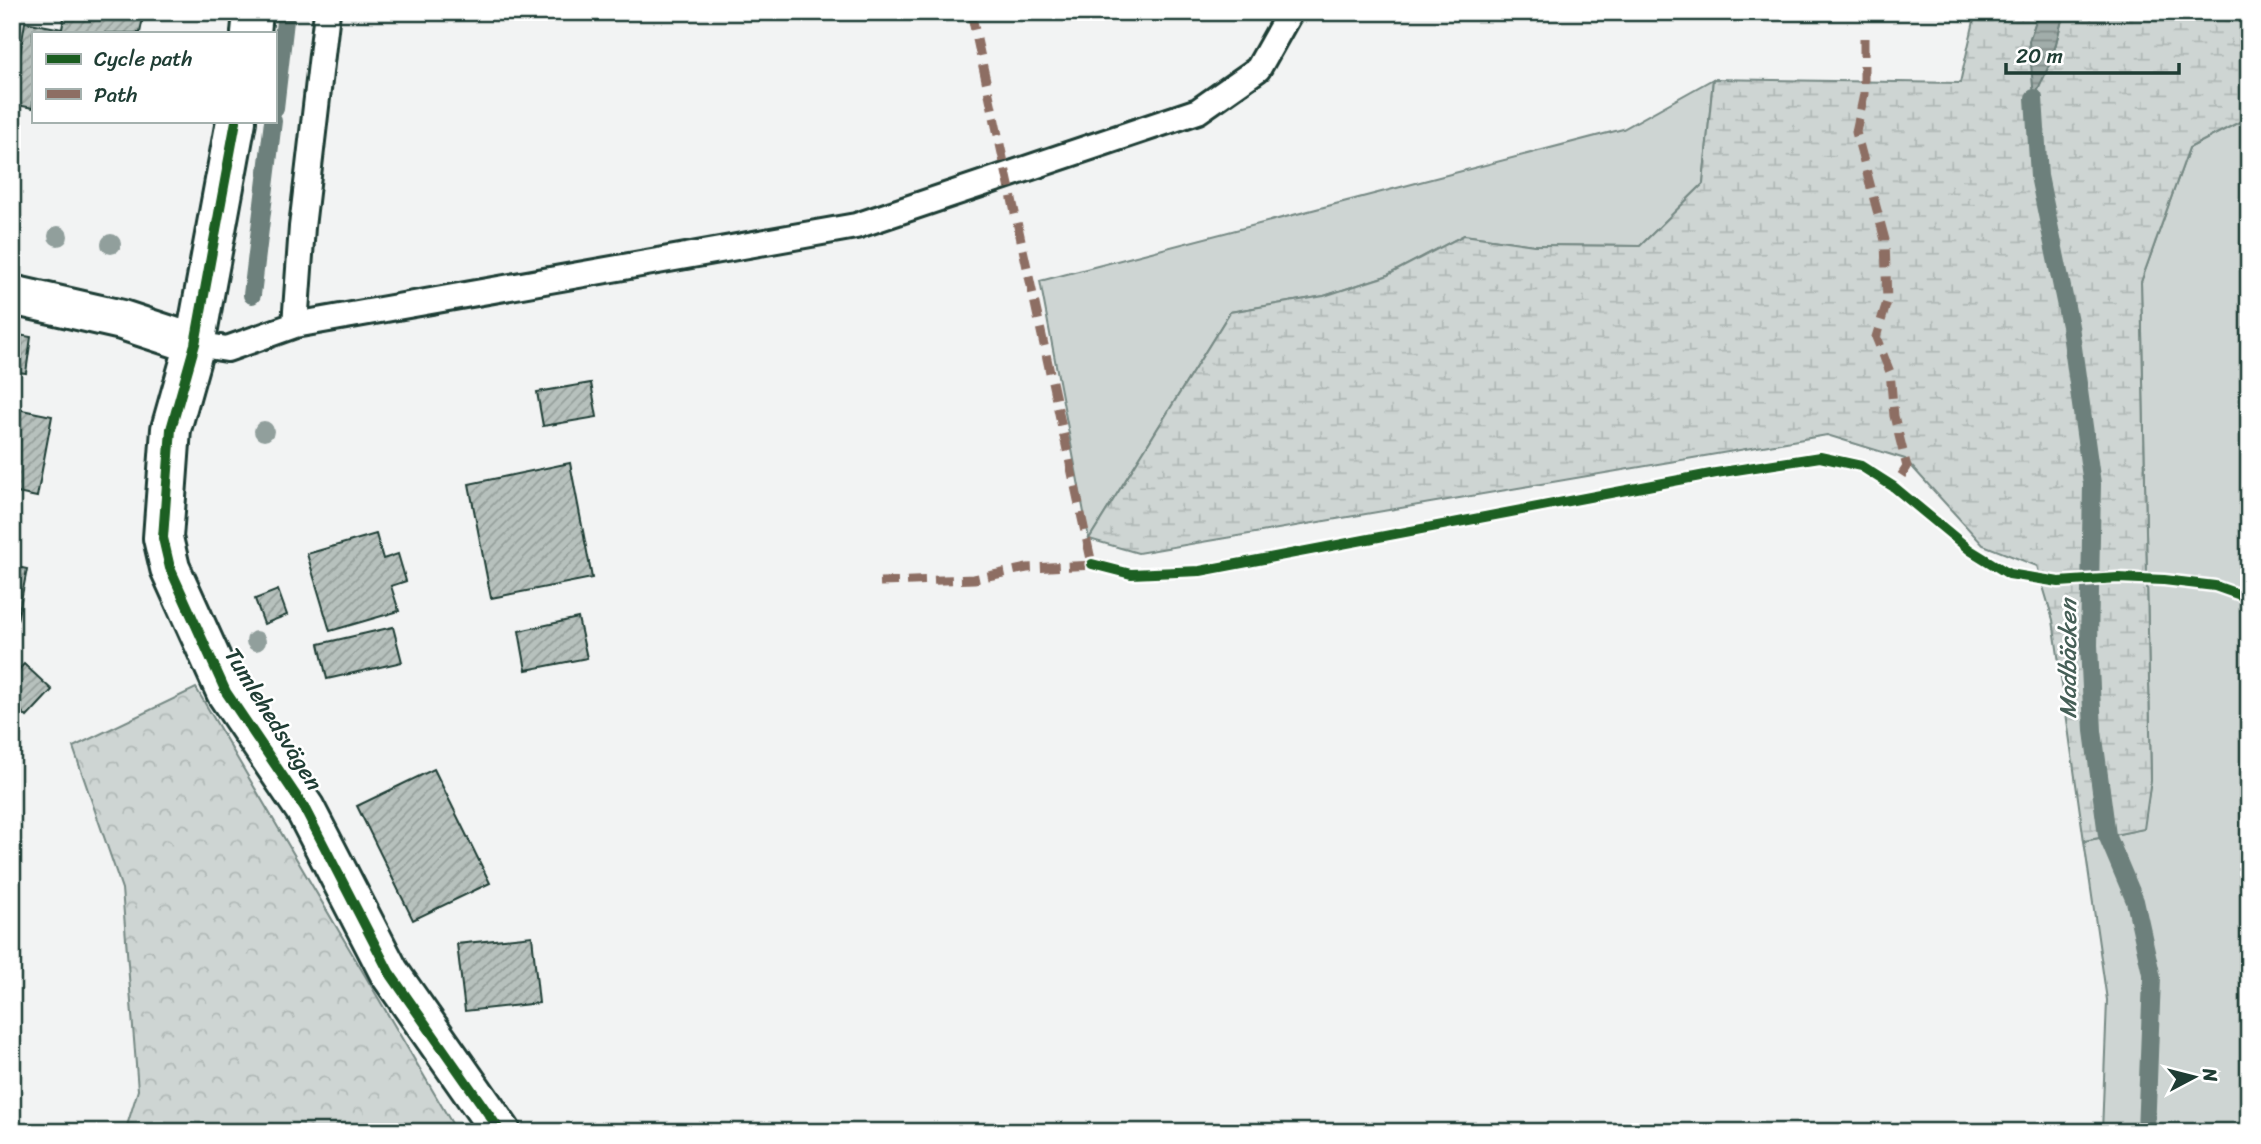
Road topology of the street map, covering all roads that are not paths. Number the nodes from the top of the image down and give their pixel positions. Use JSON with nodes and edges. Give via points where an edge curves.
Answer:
{"nodes":[{"id":1,"x":253,"y":12,"type":"edge"},
{"id":2,"x":327,"y":12,"type":"edge"},
{"id":3,"x":1290,"y":12,"type":"edge"},
{"id":4,"x":251,"y":32,"type":"edge"},
{"id":5,"x":236,"y":122,"type":"edge"},
{"id":6,"x":12,"y":295,"type":"edge"},
{"id":7,"x":295,"y":325,"type":"junction"},
{"id":8,"x":195,"y":344,"type":"junction"},
{"id":9,"x":501,"y":1132,"type":"edge"}],
"edges":[{"from":1,"to":4,"type":"street"},
{"from":2,"to":7,"type":"lane"},
{"from":3,"to":7,"type":"lane","via":[[1258,69],[1198,111],[856,226]]},
{"from":5,"to":8,"type":"street","name":"Tumlehedsvägen"},
{"from":6,"to":8,"type":"street","via":[[122,320]]},
{"from":7,"to":8,"type":"lane","via":[[227,349]]},
{"from":8,"to":9,"type":"street","name":"Tumlehedsvägen","via":[[171,429],[163,538],[170,568],[226,692],[306,809],[389,972]]}]}
